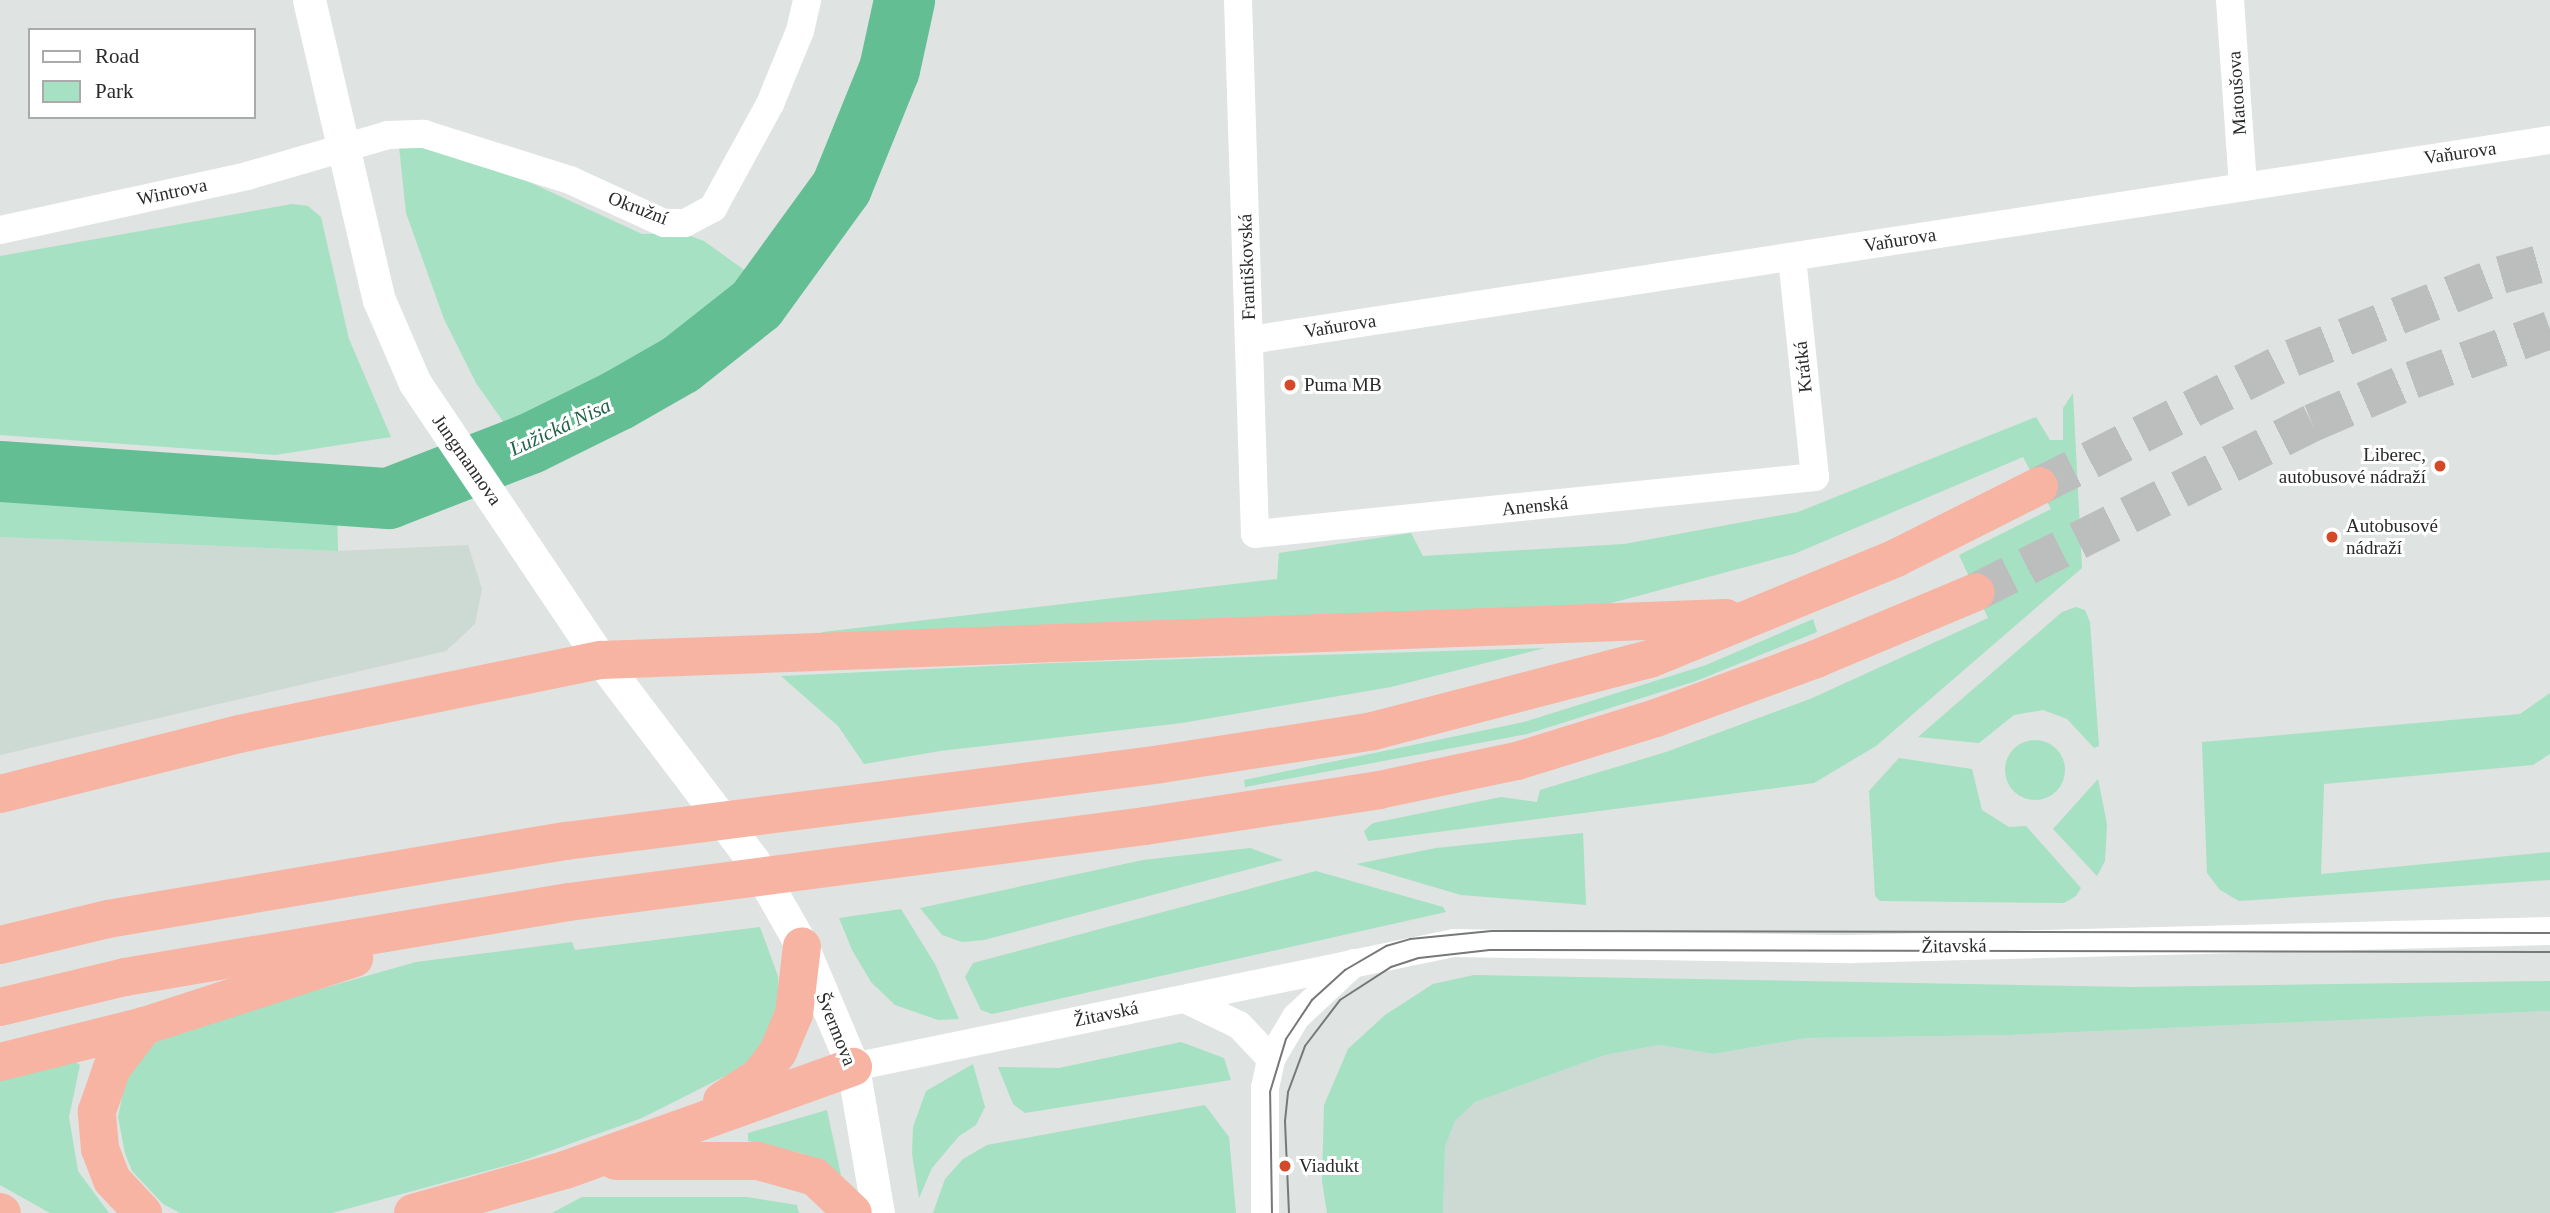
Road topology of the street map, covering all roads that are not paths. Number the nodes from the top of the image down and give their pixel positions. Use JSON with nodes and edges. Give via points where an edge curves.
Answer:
{"nodes":[{"id":1,"x":309,"y":0,"type":"edge"},
{"id":2,"x":807,"y":0,"type":"edge"},
{"id":3,"x":1238,"y":0,"type":"edge"},
{"id":4,"x":2230,"y":0,"type":"edge"},
{"id":5,"x":2550,"y":140,"type":"edge"},
{"id":6,"x":341,"y":147,"type":"junction"},
{"id":7,"x":2243,"y":186,"type":"junction"},
{"id":8,"x":0,"y":230,"type":"edge"},
{"id":9,"x":1792,"y":257,"type":"junction"},
{"id":10,"x":1250,"y":340,"type":"junction"},
{"id":11,"x":1815,"y":477,"type":"joint"},
{"id":12,"x":2039,"y":486,"type":"tunnel mouth"},
{"id":13,"x":1255,"y":534,"type":"joint"},
{"id":14,"x":1976,"y":592,"type":"tunnel mouth"},
{"id":15,"x":1760,"y":617,"type":"junction"},
{"id":16,"x":601,"y":660,"type":"junction"},
{"id":17,"x":0,"y":794,"type":"edge"},
{"id":18,"x":753,"y":860,"type":"joint"},
{"id":19,"x":493,"y":915,"type":"junction"},
{"id":20,"x":2550,"y":931,"type":"edge"},
{"id":21,"x":0,"y":945,"type":"edge"},
{"id":22,"x":802,"y":946,"type":"junction"},
{"id":23,"x":1359,"y":959,"type":"junction"},
{"id":24,"x":1189,"y":1000,"type":"junction"},
{"id":25,"x":0,"y":1007,"type":"edge"},
{"id":26,"x":144,"y":1026,"type":"junction"},
{"id":27,"x":1272,"y":1059,"type":"junction"},
{"id":28,"x":0,"y":1062,"type":"edge"},
{"id":29,"x":853,"y":1067,"type":"junction"},
{"id":30,"x":590,"y":1161,"type":"junction"},
{"id":31,"x":143,"y":1213,"type":"edge"},
{"id":32,"x":413,"y":1213,"type":"edge"},
{"id":33,"x":853,"y":1213,"type":"edge"},
{"id":34,"x":878,"y":1213,"type":"edge"},
{"id":35,"x":1265,"y":1213,"type":"edge"}],
"edges":[{"from":1,"to":6,"type":"street","name":"Jungmannova"},
{"from":2,"to":6,"type":"street","name":"Okružní","via":[[800,31],[758,127],[713,208],[685,223],[664,223],[570,180],[424,134],[388,135]]},
{"from":3,"to":10,"type":"street","name":"Františkovská"},
{"from":4,"to":7,"type":"street","name":"Matoušova"},
{"from":5,"to":7,"type":"street","name":"Vaňurova"},
{"from":6,"to":8,"type":"street","name":"Wintrova","via":[[247,176]]},
{"from":6,"to":16,"type":"street","name":"Jungmannova","via":[[379,300],[415,383]]},
{"from":7,"to":9,"type":"street","name":"Vaňurova"},
{"from":9,"to":10,"type":"street","name":"Vaňurova"},
{"from":9,"to":11,"type":"street","name":"Krátká"},
{"from":10,"to":13,"type":"street","name":"Františkovská"},
{"from":11,"to":13,"type":"street","name":"Anenská"},
{"from":12,"to":15,"type":"highway","via":[[1896,558]]},
{"from":14,"to":19,"type":"highway","via":[[1680,709],[1517,761],[1379,790]]},
{"from":15,"to":16,"type":"highway"},
{"from":15,"to":21,"type":"highway","via":[[1639,662],[1373,731],[1161,764],[566,841],[108,919]]},
{"from":16,"to":17,"type":"highway","via":[[239,734]]},
{"from":16,"to":18,"type":"street","name":"Jungmannova"},
{"from":18,"to":22,"type":"street","name":"Švermova"},
{"from":19,"to":25,"type":"highway","via":[[125,976]]},
{"from":19,"to":26,"type":"highway"},
{"from":20,"to":23,"type":"street","name":"Žitavská","via":[[1852,949],[1454,943]]},
{"from":22,"to":29,"type":"street","name":"Švermova"},
{"from":22,"to":30,"type":"highway","via":[[794,1014],[778,1052],[760,1076],[713,1107]]},
{"from":23,"to":24,"type":"street","name":"Žitavská"},
{"from":23,"to":27,"type":"street","via":[[1296,1017]]},
{"from":24,"to":27,"type":"street","via":[[1239,1025]]},
{"from":24,"to":29,"type":"street","name":"Žitavská"},
{"from":26,"to":28,"type":"highway"},
{"from":26,"to":31,"type":"highway","via":[[112,1068],[97,1111],[100,1149],[112,1180]]},
{"from":27,"to":35,"type":"street","via":[[1265,1088]]},
{"from":29,"to":30,"type":"highway"},
{"from":29,"to":34,"type":"street","name":"Švermova"},
{"from":30,"to":32,"type":"highway"},
{"from":30,"to":33,"type":"highway","via":[[758,1161],[815,1177]]}]}
